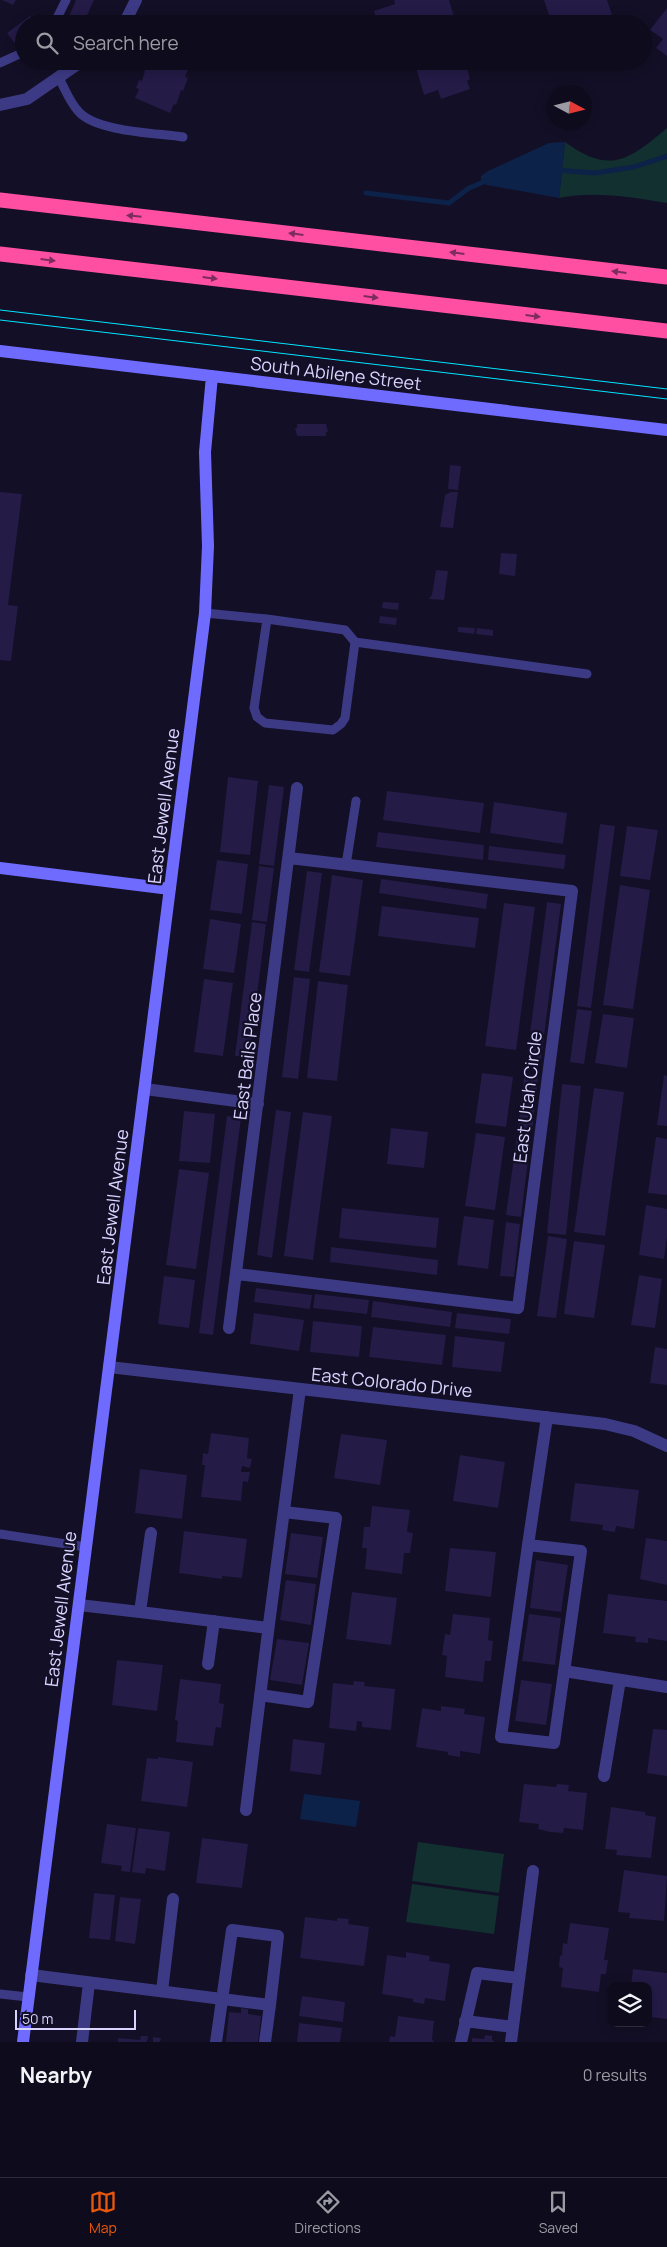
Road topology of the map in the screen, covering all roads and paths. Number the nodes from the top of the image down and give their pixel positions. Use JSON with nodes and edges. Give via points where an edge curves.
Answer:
{"nodes":[{"id":1,"x":66,"y":0,"type":"edge"},
{"id":2,"x":136,"y":0,"type":"edge"},
{"id":3,"x":58,"y":15,"type":"edge"},
{"id":4,"x":128,"y":15,"type":"edge"},
{"id":5,"x":15,"y":56,"type":"edge"},
{"id":6,"x":0,"y":63,"type":"edge"},
{"id":7,"x":70,"y":70,"type":"edge"},
{"id":8,"x":60,"y":78,"type":"junction"},
{"id":9,"x":0,"y":105,"type":"edge"},
{"id":10,"x":183,"y":137,"type":"dead end"},
{"id":11,"x":0,"y":200,"type":"edge"},
{"id":12,"x":0,"y":254,"type":"edge"},
{"id":13,"x":667,"y":277,"type":"edge"},
{"id":14,"x":667,"y":331,"type":"edge"},
{"id":15,"x":0,"y":351,"type":"edge"},
{"id":16,"x":212,"y":376,"type":"junction"},
{"id":17,"x":667,"y":430,"type":"edge"},
{"id":18,"x":205,"y":613,"type":"junction"},
{"id":19,"x":267,"y":619,"type":"junction"},
{"id":20,"x":355,"y":642,"type":"junction"},
{"id":21,"x":587,"y":674,"type":"dead end"},
{"id":22,"x":297,"y":788,"type":"dead end"},
{"id":23,"x":356,"y":801,"type":"dead end"},
{"id":24,"x":289,"y":858,"type":"junction"},
{"id":25,"x":346,"y":865,"type":"junction"},
{"id":26,"x":0,"y":868,"type":"edge"},
{"id":27,"x":170,"y":890,"type":"junction"},
{"id":28,"x":145,"y":1089,"type":"junction"},
{"id":29,"x":258,"y":1104,"type":"junction"},
{"id":30,"x":237,"y":1274,"type":"junction"},
{"id":31,"x":229,"y":1328,"type":"dead end"},
{"id":32,"x":109,"y":1367,"type":"junction"},
{"id":33,"x":300,"y":1389,"type":"junction"},
{"id":34,"x":547,"y":1417,"type":"junction"},
{"id":35,"x":667,"y":1446,"type":"edge"},
{"id":36,"x":284,"y":1512,"type":"junction"},
{"id":37,"x":151,"y":1533,"type":"dead end"},
{"id":38,"x":0,"y":1534,"type":"edge"},
{"id":39,"x":528,"y":1544,"type":"junction"},
{"id":40,"x":86,"y":1547,"type":"junction"},
{"id":41,"x":79,"y":1605,"type":"junction"},
{"id":42,"x":140,"y":1612,"type":"junction"},
{"id":43,"x":214,"y":1621,"type":"junction"},
{"id":44,"x":268,"y":1628,"type":"junction"},
{"id":45,"x":208,"y":1664,"type":"dead end"},
{"id":46,"x":564,"y":1671,"type":"junction"},
{"id":47,"x":620,"y":1680,"type":"junction"},
{"id":48,"x":667,"y":1687,"type":"edge"},
{"id":49,"x":260,"y":1695,"type":"junction"},
{"id":50,"x":604,"y":1776,"type":"dead end"},
{"id":51,"x":246,"y":1810,"type":"dead end"},
{"id":52,"x":533,"y":1871,"type":"dead end"},
{"id":53,"x":173,"y":1899,"type":"dead end"},
{"id":54,"x":31,"y":1975,"type":"junction"},
{"id":55,"x":519,"y":1978,"type":"junction"},
{"id":56,"x":89,"y":1982,"type":"junction"},
{"id":57,"x":162,"y":1991,"type":"junction"},
{"id":58,"x":0,"y":1994,"type":"edge"},
{"id":59,"x":28,"y":1997,"type":"junction"},
{"id":60,"x":222,"y":1998,"type":"junction"},
{"id":61,"x":270,"y":2005,"type":"junction"},
{"id":62,"x":465,"y":2021,"type":"junction"},
{"id":63,"x":513,"y":2027,"type":"junction"},
{"id":64,"x":22,"y":2042,"type":"edge"},
{"id":65,"x":82,"y":2042,"type":"edge"},
{"id":66,"x":216,"y":2042,"type":"edge"},
{"id":67,"x":265,"y":2042,"type":"edge"},
{"id":68,"x":461,"y":2042,"type":"edge"},
{"id":69,"x":511,"y":2042,"type":"edge"}],
"edges":[{"from":1,"to":3,"type":"lane"},
{"from":2,"to":4,"type":"street"},
{"from":5,"to":6,"type":"lane"},
{"from":7,"to":8,"type":"street"},
{"from":8,"to":9,"type":"street","via":[[27,99]]},
{"from":8,"to":10,"type":"lane","via":[[78,112],[93,121],[112,127]]},
{"from":13,"to":11,"type":"highway","one_way":true},
{"from":12,"to":14,"type":"highway","one_way":true},
{"from":15,"to":16,"type":"street","name":"South Abilene Street"},
{"from":16,"to":17,"type":"street","name":"South Abilene Street"},
{"from":16,"to":18,"type":"street","name":"East Jewell Avenue","via":[[205,452],[208,546]]},
{"from":18,"to":19,"type":"lane"},
{"from":18,"to":27,"type":"street","name":"East Jewell Avenue"},
{"from":19,"to":20,"type":"lane","via":[[345,630]]},
{"from":19,"to":20,"type":"lane","via":[[254,708],[257,717],[265,723],[333,730],[342,724]]},
{"from":20,"to":21,"type":"lane"},
{"from":22,"to":24,"type":"street","name":"East Bails Place"},
{"from":23,"to":25,"type":"lane"},
{"from":24,"to":25,"type":"street","name":"East Utah Circle"},
{"from":24,"to":29,"type":"street","name":"East Bails Place"},
{"from":25,"to":30,"type":"street","name":"East Utah Circle","via":[[572,892],[518,1308]]},
{"from":26,"to":27,"type":"street"},
{"from":27,"to":28,"type":"street","name":"East Jewell Avenue"},
{"from":28,"to":29,"type":"street"},
{"from":28,"to":32,"type":"street","name":"East Jewell Avenue"},
{"from":29,"to":30,"type":"street","name":"East Bails Place"},
{"from":30,"to":31,"type":"street","name":"East Bails Place"},
{"from":32,"to":33,"type":"street","name":"East Colorado Drive"},
{"from":32,"to":40,"type":"street","name":"East Jewell Avenue"},
{"from":33,"to":34,"type":"street","name":"East Colorado Drive"},
{"from":33,"to":36,"type":"street"},
{"from":34,"to":35,"type":"street","name":"East Colorado Drive","via":[[634,1431]]},
{"from":34,"to":39,"type":"street"},
{"from":36,"to":44,"type":"street"},
{"from":36,"to":49,"type":"street","via":[[336,1518],[308,1702]]},
{"from":37,"to":42,"type":"street"},
{"from":38,"to":40,"type":"lane"},
{"from":39,"to":46,"type":"street","via":[[581,1551]]},
{"from":39,"to":46,"type":"street","via":[[501,1737],[554,1744]]},
{"from":40,"to":41,"type":"street","name":"East Jewell Avenue"},
{"from":41,"to":42,"type":"street"},
{"from":41,"to":54,"type":"street","name":"East Jewell Avenue"},
{"from":42,"to":43,"type":"street"},
{"from":43,"to":44,"type":"street"},
{"from":43,"to":45,"type":"street"},
{"from":44,"to":49,"type":"street"},
{"from":46,"to":47,"type":"street"},
{"from":47,"to":48,"type":"street"},
{"from":47,"to":50,"type":"street"},
{"from":49,"to":51,"type":"street"},
{"from":52,"to":55,"type":"street"},
{"from":53,"to":57,"type":"street"},
{"from":54,"to":56,"type":"street"},
{"from":54,"to":59,"type":"street","name":"East Jewell Avenue"},
{"from":55,"to":62,"type":"street","via":[[477,1973]]},
{"from":55,"to":63,"type":"street"},
{"from":56,"to":57,"type":"street"},
{"from":56,"to":65,"type":"street"},
{"from":57,"to":60,"type":"street"},
{"from":58,"to":59,"type":"lane"},
{"from":59,"to":64,"type":"street","name":"East Jewell Avenue"},
{"from":60,"to":61,"type":"street"},
{"from":60,"to":61,"type":"street","via":[[232,1930],[278,1936]]},
{"from":60,"to":66,"type":"street"},
{"from":61,"to":67,"type":"street"},
{"from":62,"to":63,"type":"street"},
{"from":62,"to":68,"type":"street"},
{"from":63,"to":69,"type":"street"}]}
